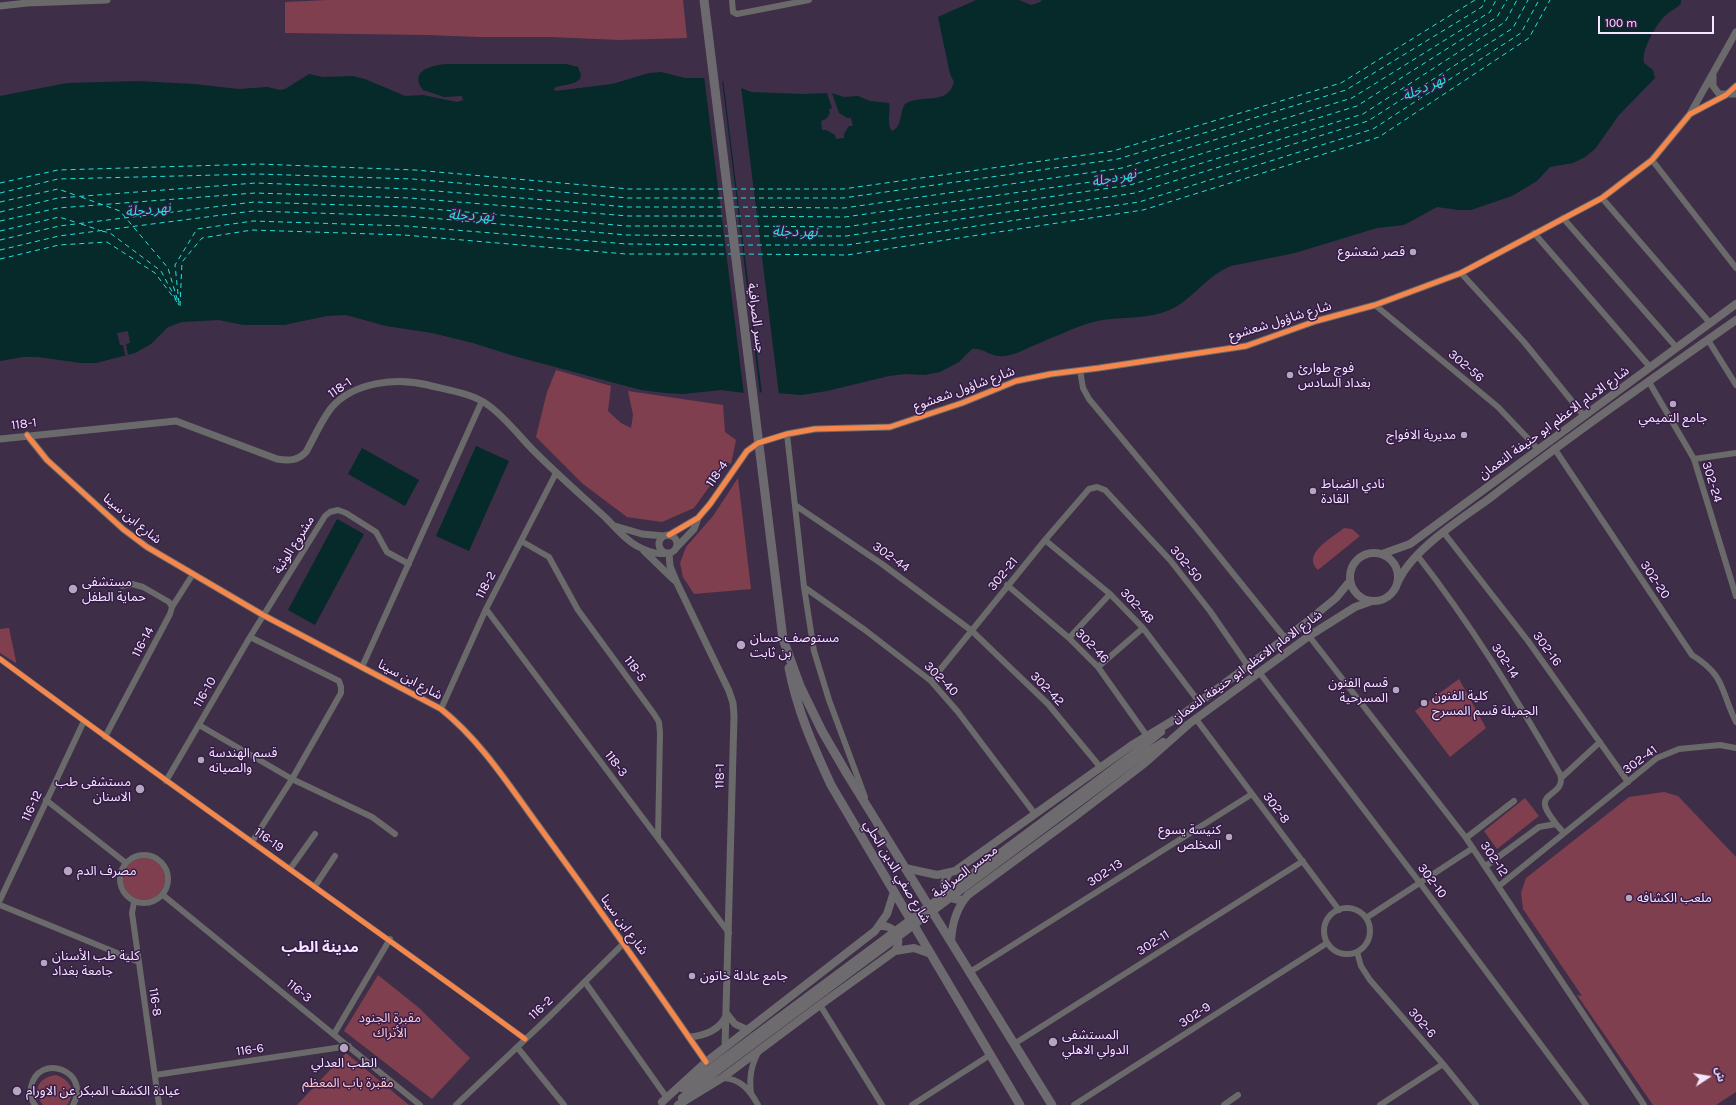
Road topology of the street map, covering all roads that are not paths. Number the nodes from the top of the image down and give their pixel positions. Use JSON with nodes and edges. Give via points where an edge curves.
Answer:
{"nodes":[{"id":1,"x":7,"y":0,"type":"edge"},
{"id":2,"x":107,"y":0,"type":"edge"},
{"id":3,"x":704,"y":0,"type":"edge"},
{"id":4,"x":732,"y":0,"type":"edge"},
{"id":5,"x":809,"y":0,"type":"edge"},
{"id":6,"x":18,"y":4,"type":"junction"},
{"id":7,"x":0,"y":6,"type":"edge"},
{"id":8,"x":1736,"y":32,"type":"edge"},
{"id":9,"x":1713,"y":74,"type":"junction"},
{"id":10,"x":1736,"y":86,"type":"edge"},
{"id":11,"x":1736,"y":94,"type":"edge"},
{"id":12,"x":1726,"y":95,"type":"junction"},
{"id":13,"x":1690,"y":114,"type":"junction"},
{"id":14,"x":1652,"y":160,"type":"junction"},
{"id":15,"x":1602,"y":198,"type":"junction"},
{"id":16,"x":1563,"y":218,"type":"junction"},
{"id":17,"x":1534,"y":233,"type":"junction"},
{"id":18,"x":1736,"y":268,"type":"edge"},
{"id":19,"x":1462,"y":273,"type":"junction"},
{"id":20,"x":1736,"y":304,"type":"edge"},
{"id":21,"x":1375,"y":305,"type":"junction"},
{"id":22,"x":1736,"y":320,"type":"edge"},
{"id":23,"x":1710,"y":323,"type":"junction"},
{"id":24,"x":1708,"y":340,"type":"junction"},
{"id":25,"x":1677,"y":348,"type":"junction"},
{"id":26,"x":1650,"y":367,"type":"junction"},
{"id":27,"x":1080,"y":370,"type":"junction"},
{"id":28,"x":1649,"y":382,"type":"junction"},
{"id":29,"x":1736,"y":385,"type":"edge"},
{"id":30,"x":482,"y":401,"type":"junction"},
{"id":31,"x":1584,"y":416,"type":"junction"},
{"id":32,"x":787,"y":434,"type":"junction"},
{"id":33,"x":27,"y":435,"type":"junction"},
{"id":34,"x":0,"y":439,"type":"edge"},
{"id":35,"x":1554,"y":448,"type":"junction"},
{"id":36,"x":1538,"y":449,"type":"junction"},
{"id":37,"x":1736,"y":453,"type":"edge"},
{"id":38,"x":1694,"y":459,"type":"junction"},
{"id":39,"x":556,"y":473,"type":"junction"},
{"id":40,"x":1097,"y":487,"type":"joint"},
{"id":41,"x":795,"y":505,"type":"junction"},
{"id":42,"x":698,"y":518,"type":"junction"},
{"id":43,"x":615,"y":526,"type":"junction"},
{"id":44,"x":1444,"y":533,"type":"junction"},
{"id":45,"x":666,"y":536,"type":"junction"},
{"id":46,"x":1045,"y":540,"type":"junction"},
{"id":47,"x":521,"y":541,"type":"junction"},
{"id":48,"x":676,"y":548,"type":"junction"},
{"id":49,"x":643,"y":549,"type":"junction"},
{"id":50,"x":667,"y":553,"type":"junction"},
{"id":51,"x":1382,"y":554,"type":"junction"},
{"id":52,"x":1417,"y":555,"type":"junction"},
{"id":53,"x":409,"y":564,"type":"junction"},
{"id":54,"x":193,"y":574,"type":"junction"},
{"id":55,"x":1350,"y":581,"type":"junction"},
{"id":56,"x":677,"y":583,"type":"junction"},
{"id":57,"x":1397,"y":584,"type":"junction"},
{"id":58,"x":1007,"y":585,"type":"junction"},
{"id":59,"x":122,"y":586,"type":"dead end"},
{"id":60,"x":804,"y":587,"type":"junction"},
{"id":61,"x":1110,"y":594,"type":"junction"},
{"id":62,"x":1736,"y":596,"type":"edge"},
{"id":63,"x":1372,"y":601,"type":"junction"},
{"id":64,"x":172,"y":607,"type":"junction"},
{"id":65,"x":486,"y":609,"type":"junction"},
{"id":66,"x":263,"y":615,"type":"junction"},
{"id":67,"x":1143,"y":628,"type":"junction"},
{"id":68,"x":972,"y":631,"type":"junction"},
{"id":69,"x":1309,"y":636,"type":"junction"},
{"id":70,"x":250,"y":637,"type":"junction"},
{"id":71,"x":1069,"y":638,"type":"junction"},
{"id":72,"x":1285,"y":638,"type":"junction"},
{"id":73,"x":783,"y":639,"type":"junction"},
{"id":74,"x":0,"y":659,"type":"edge"},
{"id":75,"x":1248,"y":666,"type":"junction"},
{"id":76,"x":362,"y":667,"type":"junction"},
{"id":77,"x":1098,"y":667,"type":"junction"},
{"id":78,"x":1259,"y":672,"type":"junction"},
{"id":79,"x":931,"y":681,"type":"junction"},
{"id":80,"x":1199,"y":702,"type":"junction"},
{"id":81,"x":441,"y":709,"type":"junction"},
{"id":82,"x":1182,"y":715,"type":"junction"},
{"id":83,"x":1196,"y":719,"type":"junction"},
{"id":84,"x":84,"y":721,"type":"junction"},
{"id":85,"x":1736,"y":722,"type":"edge"},
{"id":86,"x":1189,"y":724,"type":"junction"},
{"id":87,"x":199,"y":725,"type":"junction"},
{"id":88,"x":1147,"y":736,"type":"junction"},
{"id":89,"x":105,"y":737,"type":"junction"},
{"id":90,"x":1600,"y":742,"type":"junction"},
{"id":91,"x":1736,"y":748,"type":"edge"},
{"id":92,"x":1138,"y":754,"type":"junction"},
{"id":93,"x":1101,"y":768,"type":"junction"},
{"id":94,"x":1561,"y":778,"type":"junction"},
{"id":95,"x":292,"y":779,"type":"junction"},
{"id":96,"x":166,"y":781,"type":"junction"},
{"id":97,"x":1628,"y":782,"type":"junction"},
{"id":98,"x":1252,"y":794,"type":"junction"},
{"id":99,"x":46,"y":800,"type":"junction"},
{"id":100,"x":1514,"y":801,"type":"dead end"},
{"id":101,"x":870,"y":811,"type":"junction"},
{"id":102,"x":1035,"y":814,"type":"junction"},
{"id":103,"x":1556,"y":824,"type":"junction"},
{"id":104,"x":1564,"y":833,"type":"junction"},
{"id":105,"x":315,"y":834,"type":"dead end"},
{"id":106,"x":395,"y":834,"type":"dead end"},
{"id":107,"x":658,"y":838,"type":"junction"},
{"id":108,"x":1466,"y":838,"type":"junction"},
{"id":109,"x":252,"y":842,"type":"junction"},
{"id":110,"x":1473,"y":848,"type":"junction"},
{"id":111,"x":335,"y":856,"type":"dead end"},
{"id":112,"x":1303,"y":861,"type":"junction"},
{"id":113,"x":126,"y":863,"type":"junction"},
{"id":114,"x":1486,"y":866,"type":"junction"},
{"id":115,"x":905,"y":868,"type":"junction"},
{"id":116,"x":290,"y":869,"type":"junction"},
{"id":117,"x":949,"y":874,"type":"junction"},
{"id":118,"x":1420,"y":883,"type":"junction"},
{"id":119,"x":315,"y":886,"type":"junction"},
{"id":120,"x":1499,"y":886,"type":"junction"},
{"id":121,"x":894,"y":892,"type":"junction"},
{"id":122,"x":162,"y":895,"type":"junction"},
{"id":123,"x":964,"y":899,"type":"junction"},
{"id":124,"x":0,"y":900,"type":"edge"},
{"id":125,"x":134,"y":902,"type":"junction"},
{"id":126,"x":0,"y":904,"type":"edge"},
{"id":127,"x":1339,"y":910,"type":"junction"},
{"id":128,"x":1366,"y":918,"type":"junction"},
{"id":129,"x":880,"y":926,"type":"junction"},
{"id":130,"x":729,"y":933,"type":"junction"},
{"id":131,"x":390,"y":939,"type":"junction"},
{"id":132,"x":951,"y":941,"type":"junction"},
{"id":133,"x":624,"y":943,"type":"junction"},
{"id":134,"x":1327,"y":943,"type":"junction"},
{"id":135,"x":895,"y":952,"type":"junction"},
{"id":136,"x":1357,"y":952,"type":"junction"},
{"id":137,"x":931,"y":954,"type":"junction"},
{"id":138,"x":139,"y":962,"type":"junction"},
{"id":139,"x":970,"y":972,"type":"junction"},
{"id":140,"x":584,"y":982,"type":"junction"},
{"id":141,"x":820,"y":1004,"type":"junction"},
{"id":142,"x":727,"y":1014,"type":"junction"},
{"id":143,"x":748,"y":1030,"type":"junction"},
{"id":144,"x":334,"y":1034,"type":"junction"},
{"id":145,"x":689,"y":1037,"type":"junction"},
{"id":146,"x":525,"y":1039,"type":"junction"},
{"id":147,"x":1014,"y":1044,"type":"junction"},
{"id":148,"x":349,"y":1046,"type":"junction"},
{"id":149,"x":517,"y":1047,"type":"junction"},
{"id":150,"x":725,"y":1047,"type":"junction"},
{"id":151,"x":760,"y":1050,"type":"junction"},
{"id":152,"x":990,"y":1055,"type":"junction"},
{"id":153,"x":706,"y":1062,"type":"junction"},
{"id":154,"x":1443,"y":1064,"type":"junction"},
{"id":155,"x":707,"y":1074,"type":"junction"},
{"id":156,"x":155,"y":1075,"type":"junction"},
{"id":157,"x":722,"y":1078,"type":"junction"},
{"id":158,"x":751,"y":1093,"type":"junction"},
{"id":159,"x":1238,"y":1095,"type":"dead end"},
{"id":160,"x":662,"y":1102,"type":"edge"},
{"id":161,"x":35,"y":1105,"type":"edge"},
{"id":162,"x":73,"y":1105,"type":"edge"},
{"id":163,"x":159,"y":1105,"type":"edge"},
{"id":164,"x":420,"y":1105,"type":"edge"},
{"id":165,"x":456,"y":1105,"type":"edge"},
{"id":166,"x":564,"y":1105,"type":"edge"},
{"id":167,"x":674,"y":1105,"type":"edge"},
{"id":168,"x":678,"y":1105,"type":"edge"},
{"id":169,"x":758,"y":1105,"type":"edge"},
{"id":170,"x":882,"y":1105,"type":"edge"},
{"id":171,"x":912,"y":1105,"type":"edge"},
{"id":172,"x":1020,"y":1105,"type":"edge"},
{"id":173,"x":1052,"y":1105,"type":"edge"},
{"id":174,"x":1074,"y":1105,"type":"edge"},
{"id":175,"x":1224,"y":1105,"type":"edge"},
{"id":176,"x":1380,"y":1105,"type":"edge"},
{"id":177,"x":1476,"y":1105,"type":"edge"},
{"id":178,"x":1586,"y":1105,"type":"edge"},
{"id":179,"x":1644,"y":1105,"type":"edge"}],
"edges":[{"from":1,"to":6,"type":"street"},
{"from":2,"to":6,"type":"street"},
{"from":3,"to":73,"type":"main road","name":"جسر الصرافية","bridge":true},
{"from":4,"to":5,"type":"street","via":[[733,12],[737,14]]},
{"from":6,"to":7,"type":"street"},
{"from":8,"to":9,"type":"street"},
{"from":9,"to":12,"type":"street","via":[[1714,89],[1719,94]]},
{"from":9,"to":13,"type":"street"},
{"from":10,"to":12,"type":"street"},
{"from":11,"to":12,"type":"street"},
{"from":12,"to":13,"type":"street","name":"شارع شاؤول شعشوع"},
{"from":13,"to":14,"type":"street","name":"شارع شاؤول شعشوع"},
{"from":14,"to":15,"type":"street","name":"شارع شاؤول شعشوع"},
{"from":14,"to":18,"type":"street"},
{"from":15,"to":16,"type":"street","name":"شارع شاؤول شعشوع"},
{"from":15,"to":23,"type":"street"},
{"from":16,"to":17,"type":"street","name":"شارع شاؤول شعشوع"},
{"from":16,"to":25,"type":"street"},
{"from":17,"to":19,"type":"street","name":"شارع شاؤول شعشوع"},
{"from":17,"to":26,"type":"street"},
{"from":19,"to":21,"type":"street","name":"شارع شاؤول شعشوع"},
{"from":19,"to":31,"type":"street","via":[[1524,342]]},
{"from":20,"to":23,"type":"main road","name":"شارع الامام الاعظم ابو حنيفة النعمان"},
{"from":21,"to":27,"type":"street","name":"شارع شاؤول شعشوع","via":[[1316,321],[1246,346]]},
{"from":21,"to":36,"type":"street","name":"302-56","via":[[1498,407]]},
{"from":22,"to":24,"type":"main road","name":"شارع الامام الاعظم ابو حنيفة النعمان"},
{"from":23,"to":25,"type":"main road","name":"شارع الامام الاعظم ابو حنيفة النعمان"},
{"from":24,"to":28,"type":"main road","name":"شارع الامام الاعظم ابو حنيفة النعمان"},
{"from":24,"to":29,"type":"street"},
{"from":25,"to":26,"type":"main road","name":"شارع الامام الاعظم ابو حنيفة النعمان"},
{"from":26,"to":31,"type":"main road","name":"شارع الامام الاعظم ابو حنيفة النعمان"},
{"from":27,"to":32,"type":"street","name":"شارع شاؤول شعشوع","via":[[1016,381],[962,403],[890,426],[815,429]]},
{"from":27,"to":72,"type":"street","via":[[1083,388],[1089,399]]},
{"from":28,"to":35,"type":"main road","name":"شارع الامام الاعظم ابو حنيفة النعمان"},
{"from":28,"to":38,"type":"street","name":"302-24"},
{"from":30,"to":33,"type":"street","name":"118-1","via":[[419,382],[381,382],[344,397],[332,407],[306,452],[287,461],[176,421]]},
{"from":30,"to":39,"type":"street","name":"118-1"},
{"from":30,"to":53,"type":"street"},
{"from":31,"to":36,"type":"main road","name":"شارع الامام الاعظم ابو حنيفة النعمان"},
{"from":32,"to":41,"type":"street"},
{"from":32,"to":42,"type":"street","name":"118-4","via":[[758,443],[749,449]]},
{"from":33,"to":34,"type":"street","name":"118-1"},
{"from":33,"to":54,"type":"street","name":"شارع ابن سينا","via":[[46,460],[123,529],[147,547]]},
{"from":35,"to":44,"type":"main road","name":"شارع الامام الاعظم ابو حنيفة النعمان"},
{"from":35,"to":85,"type":"street","name":"302-20","via":[[1692,655],[1710,668],[1720,680]]},
{"from":36,"to":51,"type":"main road","name":"شارع الامام الاعظم ابو حنيفة النعمان","via":[[1410,544]]},
{"from":37,"to":38,"type":"street"},
{"from":38,"to":62,"type":"street","name":"302-24"},
{"from":39,"to":43,"type":"street","name":"118-1"},
{"from":39,"to":47,"type":"street","name":"118-2"},
{"from":40,"to":46,"type":"street","name":"302-21","via":[[1089,489]]},
{"from":40,"to":75,"type":"street","name":"302-50","via":[[1105,490],[1170,560]]},
{"from":41,"to":60,"type":"street"},
{"from":41,"to":68,"type":"street","name":"302-44","via":[[882,564]]},
{"from":42,"to":45,"type":"street","name":"118-4"},
{"from":42,"to":48,"type":"street","name":"118-4","via":[[694,529]]},
{"from":43,"to":45,"type":"street","via":[[642,534]]},
{"from":43,"to":49,"type":"street","name":"118-1","via":[[625,538]]},
{"from":44,"to":52,"type":"main road","name":"شارع الامام الاعظم ابو حنيفة النعمان"},
{"from":44,"to":90,"type":"street","name":"302-16","via":[[1528,641]]},
{"from":45,"to":48,"type":"street","via":[[675,538]]},
{"from":45,"to":50,"type":"street","via":[[659,541],[659,547]]},
{"from":46,"to":58,"type":"street","name":"302-21"},
{"from":46,"to":61,"type":"street","name":"302-48"},
{"from":47,"to":65,"type":"street","name":"118-2"},
{"from":47,"to":107,"type":"street","name":"118-5","via":[[549,557],[578,610],[659,722]]},
{"from":48,"to":50,"type":"street"},
{"from":49,"to":50,"type":"street","name":"118-1"},
{"from":49,"to":56,"type":"street"},
{"from":50,"to":56,"type":"street","name":"118-1"},
{"from":51,"to":55,"type":"main road","via":[[1372,553],[1358,559],[1350,573]]},
{"from":51,"to":57,"type":"main road","via":[[1397,569]]},
{"from":52,"to":57,"type":"main road","name":"شارع الامام الاعظم ابو حنيفة النعمان","via":[[1407,565]]},
{"from":52,"to":94,"type":"street","name":"302-14","via":[[1444,589],[1504,680]]},
{"from":53,"to":66,"type":"street","name":"مشروع الوثبة","via":[[387,552],[376,532],[346,513],[338,510],[330,512],[325,516]]},
{"from":53,"to":76,"type":"street"},
{"from":54,"to":64,"type":"street","name":"116-14"},
{"from":54,"to":66,"type":"street","name":"شارع ابن سينا"},
{"from":55,"to":63,"type":"main road","via":[[1357,595]]},
{"from":55,"to":72,"type":"main road","name":"شارع الامام الاعظم ابو حنيفة النعمان","via":[[1336,598]]},
{"from":56,"to":130,"type":"street","name":"118-1","via":[[729,691],[732,703],[734,724]]},
{"from":57,"to":63,"type":"main road","via":[[1388,597]]},
{"from":58,"to":68,"type":"street","name":"302-21"},
{"from":58,"to":71,"type":"street","name":"302-46"},
{"from":59,"to":64,"type":"street","via":[[132,584],[143,587],[169,602]]},
{"from":60,"to":79,"type":"street","name":"302-40"},
{"from":60,"to":101,"type":"street","via":[[814,651],[829,700]]},
{"from":61,"to":67,"type":"street","name":"302-48"},
{"from":61,"to":71,"type":"street"},
{"from":63,"to":69,"type":"main road","name":"شارع الامام الاعظم ابو حنيفة النعمان","via":[[1355,607]]},
{"from":64,"to":89,"type":"street","name":"116-14"},
{"from":65,"to":81,"type":"street","name":"118-2"},
{"from":65,"to":107,"type":"street","name":"118-3"},
{"from":66,"to":70,"type":"street","name":"116-10"},
{"from":66,"to":76,"type":"street","name":"شارع ابن سينا"},
{"from":67,"to":77,"type":"street"},
{"from":67,"to":80,"type":"street","name":"302-48"},
{"from":68,"to":79,"type":"street","name":"302-21"},
{"from":68,"to":93,"type":"street","name":"302-42","via":[[1048,704]]},
{"from":69,"to":78,"type":"main road","name":"شارع الامام الاعظم ابو حنيفة النعمان"},
{"from":69,"to":108,"type":"street","name":"302-12"},
{"from":70,"to":87,"type":"street","name":"116-10"},
{"from":70,"to":95,"type":"street","via":[[339,681],[341,687],[341,694]]},
{"from":71,"to":77,"type":"street","name":"302-46"},
{"from":72,"to":75,"type":"main road","name":"شارع الامام الاعظم ابو حنيفة النعمان"},
{"from":73,"to":101,"type":"main road","name":"شارع صفي الدين الحلي","via":[[800,686],[822,731]]},
{"from":73,"to":121,"type":"main road","name":"شارع صفي الدين الحلي","via":[[792,685],[807,732],[831,785]]},
{"from":74,"to":84,"type":"street","name":"116-19"},
{"from":75,"to":80,"type":"main road","name":"شارع الامام الاعظم ابو حنيفة النعمان"},
{"from":76,"to":81,"type":"street","name":"شارع ابن سينا"},
{"from":77,"to":88,"type":"street","name":"302-46"},
{"from":78,"to":83,"type":"main road","name":"شارع الامام الاعظم ابو حنيفة النعمان"},
{"from":78,"to":118,"type":"street","name":"302-10"},
{"from":79,"to":102,"type":"street","name":"302-40","via":[[958,712]]},
{"from":80,"to":82,"type":"main road","name":"شارع الامام الاعظم ابو حنيفة النعمان"},
{"from":81,"to":133,"type":"street","name":"شارع ابن سينا","via":[[481,747]]},
{"from":82,"to":88,"type":"main road"},
{"from":82,"to":92,"type":"main road","name":"شارع الامام الاعظم ابو حنيفة النعمان"},
{"from":83,"to":86,"type":"main road","name":"شارع الامام الاعظم ابو حنيفة النعمان"},
{"from":83,"to":98,"type":"street","name":"302-8"},
{"from":84,"to":89,"type":"street","name":"116-19"},
{"from":84,"to":99,"type":"street","name":"116-12"},
{"from":86,"to":92,"type":"main road","name":"شارع الامام الاعظم ابو حنيفة النعمان"},
{"from":86,"to":123,"type":"main road","via":[[1139,768]]},
{"from":87,"to":95,"type":"street"},
{"from":87,"to":96,"type":"street","name":"116-10"},
{"from":88,"to":93,"type":"main road"},
{"from":89,"to":96,"type":"street","name":"116-19"},
{"from":90,"to":94,"type":"street"},
{"from":90,"to":97,"type":"street","name":"302-16"},
{"from":91,"to":97,"type":"street","name":"302-41","via":[[1720,745],[1679,749],[1657,758]]},
{"from":92,"to":155,"type":"main road","name":"مجسر الصرافية","bridge":true},
{"from":93,"to":102,"type":"main road"},
{"from":94,"to":103,"type":"street","via":[[1560,786],[1545,803]]},
{"from":95,"to":106,"type":"street","via":[[372,817]]},
{"from":95,"to":109,"type":"street"},
{"from":96,"to":109,"type":"street","name":"116-19"},
{"from":97,"to":104,"type":"street","name":"302-41"},
{"from":98,"to":112,"type":"street","name":"302-8"},
{"from":98,"to":139,"type":"street","name":"302-13"},
{"from":99,"to":113,"type":"street"},
{"from":99,"to":124,"type":"street","name":"116-12"},
{"from":100,"to":108,"type":"street"},
{"from":101,"to":115,"type":"main road","name":"شارع صفي الدين الحلي"},
{"from":102,"to":117,"type":"main road"},
{"from":103,"to":104,"type":"street"},
{"from":103,"to":114,"type":"street","via":[[1539,827]]},
{"from":104,"to":120,"type":"street","name":"302-41"},
{"from":105,"to":116,"type":"street"},
{"from":107,"to":130,"type":"street","name":"118-3"},
{"from":108,"to":110,"type":"street","name":"302-12"},
{"from":109,"to":116,"type":"street","name":"116-19"},
{"from":110,"to":114,"type":"street","name":"302-12"},
{"from":110,"to":118,"type":"street"},
{"from":111,"to":119,"type":"street"},
{"from":112,"to":127,"type":"street","name":"302-8"},
{"from":112,"to":147,"type":"street","name":"302-11"},
{"from":113,"to":122,"type":"street","via":[[132,857],[140,855],[157,858],[167,871],[167,888]]},
{"from":113,"to":125,"type":"street","via":[[119,880],[121,889]]},
{"from":114,"to":120,"type":"street","name":"302-12"},
{"from":115,"to":117,"type":"main road","via":[[937,875]]},
{"from":115,"to":132,"type":"main road","name":"شارع صفي الدين الحلي"},
{"from":116,"to":119,"type":"street","name":"116-19"},
{"from":117,"to":123,"type":"main road","via":[[944,883],[947,894],[953,899]]},
{"from":118,"to":128,"type":"street"},
{"from":118,"to":178,"type":"street","name":"302-10"},
{"from":119,"to":131,"type":"street","name":"116-19"},
{"from":120,"to":179,"type":"street","name":"302-12"},
{"from":121,"to":129,"type":"main road","via":[[890,907]]},
{"from":121,"to":137,"type":"main road","name":"شارع صفي الدين الحلي"},
{"from":122,"to":125,"type":"street","via":[[150,903]]},
{"from":122,"to":144,"type":"street","name":"116-3"},
{"from":123,"to":132,"type":"main road","via":[[955,919]]},
{"from":125,"to":138,"type":"street","name":"116-8","via":[[132,914]]},
{"from":126,"to":138,"type":"street"},
{"from":127,"to":128,"type":"street","via":[[1354,909]]},
{"from":127,"to":134,"type":"street","via":[[1327,920],[1324,932]]},
{"from":128,"to":136,"type":"street","via":[[1370,934],[1364,948]]},
{"from":129,"to":135,"type":"main road","via":[[891,928],[896,934],[898,945]]},
{"from":129,"to":143,"type":"main road"},
{"from":130,"to":142,"type":"street","name":"118-1"},
{"from":131,"to":144,"type":"street"},
{"from":131,"to":146,"type":"street","name":"116-19"},
{"from":132,"to":139,"type":"main road","name":"شارع صفي الدين الحلي"},
{"from":133,"to":140,"type":"street","name":"116-2"},
{"from":133,"to":145,"type":"street","name":"شارع ابن سينا"},
{"from":134,"to":136,"type":"street","via":[[1337,952]]},
{"from":134,"to":174,"type":"street","name":"302-9"},
{"from":135,"to":137,"type":"main road","via":[[914,948]]},
{"from":135,"to":141,"type":"main road"},
{"from":136,"to":154,"type":"street","name":"302-6","via":[[1361,966],[1370,980]]},
{"from":137,"to":152,"type":"main road","name":"شارع صفي الدين الحلي"},
{"from":138,"to":156,"type":"street","name":"116-8"},
{"from":139,"to":147,"type":"main road","name":"شارع صفي الدين الحلي"},
{"from":140,"to":146,"type":"street","name":"116-2"},
{"from":140,"to":160,"type":"street"},
{"from":141,"to":151,"type":"main road"},
{"from":141,"to":170,"type":"street"},
{"from":142,"to":143,"type":"street","via":[[735,1024]]},
{"from":142,"to":145,"type":"street","via":[[722,1024],[713,1030]]},
{"from":142,"to":150,"type":"street","name":"118-1"},
{"from":143,"to":150,"type":"main road"},
{"from":144,"to":148,"type":"street","name":"116-3"},
{"from":145,"to":153,"type":"street","name":"شارع ابن سينا"},
{"from":146,"to":149,"type":"street","name":"116-2"},
{"from":147,"to":173,"type":"main road","name":"شارع صفي الدين الحلي"},
{"from":148,"to":156,"type":"street","name":"116-6"},
{"from":148,"to":164,"type":"street","name":"116-3"},
{"from":149,"to":165,"type":"street","name":"116-2"},
{"from":149,"to":166,"type":"street"},
{"from":150,"to":153,"type":"main road"},
{"from":151,"to":157,"type":"main road"},
{"from":151,"to":158,"type":"street","via":[[749,1078]]},
{"from":152,"to":171,"type":"street"},
{"from":152,"to":172,"type":"main road","name":"شارع صفي الدين الحلي"},
{"from":153,"to":160,"type":"main road"},
{"from":154,"to":176,"type":"street"},
{"from":154,"to":177,"type":"street","name":"302-6"},
{"from":155,"to":160,"type":"main road"},
{"from":155,"to":167,"type":"main road"},
{"from":156,"to":163,"type":"street","name":"116-8"},
{"from":157,"to":158,"type":"street","via":[[737,1081]]},
{"from":157,"to":168,"type":"main road"},
{"from":158,"to":169,"type":"street"},
{"from":159,"to":175,"type":"street"},
{"from":161,"to":162,"type":"street","via":[[31,1096],[35,1077],[42,1071],[56,1068],[74,1079],[78,1091]]}]}
